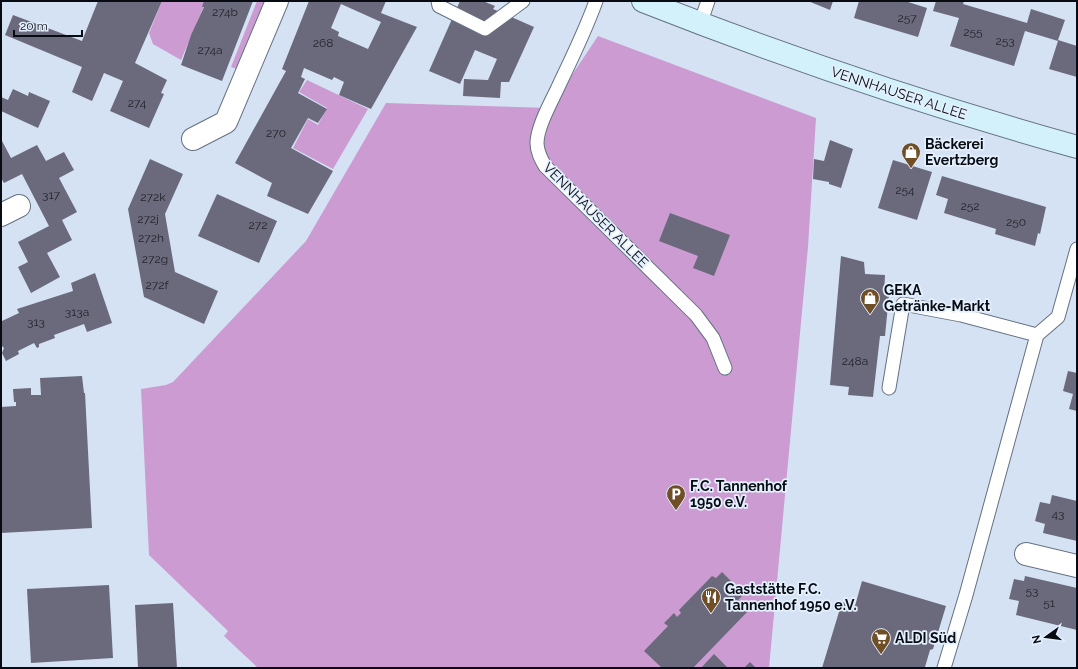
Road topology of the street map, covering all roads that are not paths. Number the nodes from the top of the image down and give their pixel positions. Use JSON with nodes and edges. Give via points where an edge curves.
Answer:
{"nodes":[{"id":1,"x":277,"y":1,"type":"edge"},
{"id":2,"x":438,"y":1,"type":"edge"},
{"id":3,"x":523,"y":1,"type":"edge"},
{"id":4,"x":596,"y":1,"type":"edge"},
{"id":5,"x":643,"y":1,"type":"edge"},
{"id":6,"x":708,"y":1,"type":"edge"},
{"id":7,"x":700,"y":24,"type":"junction"},
{"id":8,"x":193,"y":139,"type":"dead end"},
{"id":9,"x":1077,"y":147,"type":"edge"},
{"id":10,"x":1077,"y":249,"type":"edge"},
{"id":11,"x":1037,"y":335,"type":"junction"},
{"id":12,"x":725,"y":368,"type":"dead end"},
{"id":13,"x":889,"y":388,"type":"dead end"},
{"id":14,"x":1026,"y":554,"type":"dead end"},
{"id":15,"x":1077,"y":566,"type":"edge"},
{"id":16,"x":944,"y":668,"type":"edge"}],
"edges":[{"from":1,"to":8,"type":"street","via":[[226,122]]},
{"from":2,"to":3,"type":"lane","via":[[439,6],[485,29]]},
{"from":4,"to":12,"type":"lane","name":"VENNHAUSER ALLEE","via":[[588,25],[539,134],[537,142],[541,159],[696,315],[713,338]]},
{"from":5,"to":7,"type":"main road","name":"VENNHAUSER ALLEE"},
{"from":6,"to":7,"type":"lane"},
{"from":7,"to":9,"type":"main road","name":"VENNHAUSER ALLEE","via":[[893,92]]},
{"from":10,"to":11,"type":"lane","via":[[1058,317]]},
{"from":11,"to":13,"type":"lane","via":[[960,315],[903,304]]},
{"from":11,"to":16,"type":"lane"},
{"from":14,"to":15,"type":"street"}]}
